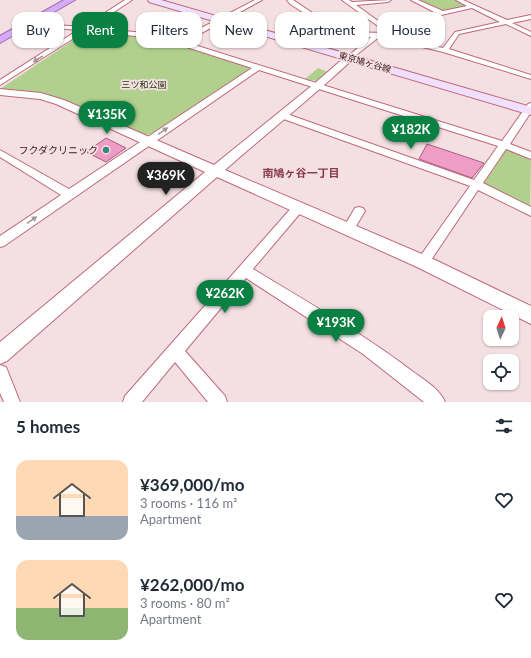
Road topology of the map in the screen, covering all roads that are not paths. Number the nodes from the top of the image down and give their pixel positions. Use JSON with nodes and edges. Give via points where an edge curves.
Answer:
{"nodes":[{"id":1,"x":63,"y":0,"type":"edge"},
{"id":2,"x":70,"y":0,"type":"edge"},
{"id":3,"x":129,"y":0,"type":"edge"},
{"id":4,"x":152,"y":0,"type":"edge"},
{"id":5,"x":257,"y":0,"type":"edge"},
{"id":6,"x":290,"y":0,"type":"edge"},
{"id":7,"x":345,"y":0,"type":"edge"},
{"id":8,"x":388,"y":0,"type":"edge"},
{"id":9,"x":414,"y":0,"type":"edge"},
{"id":10,"x":459,"y":0,"type":"edge"},
{"id":11,"x":351,"y":4,"type":"junction"},
{"id":12,"x":471,"y":7,"type":"junction"},
{"id":13,"x":50,"y":12,"type":"edge"},
{"id":14,"x":111,"y":12,"type":"edge"},
{"id":15,"x":236,"y":12,"type":"edge"},
{"id":16,"x":440,"y":12,"type":"edge"},
{"id":17,"x":445,"y":12,"type":"edge"},
{"id":18,"x":210,"y":17,"type":"edge"},
{"id":19,"x":531,"y":17,"type":"edge"},
{"id":20,"x":503,"y":22,"type":"junction"},
{"id":21,"x":377,"y":23,"type":"edge"},
{"id":22,"x":267,"y":33,"type":"edge"},
{"id":23,"x":12,"y":34,"type":"edge"},
{"id":24,"x":531,"y":34,"type":"edge"},
{"id":25,"x":0,"y":35,"type":"edge"},
{"id":26,"x":377,"y":35,"type":"joint"},
{"id":27,"x":72,"y":38,"type":"edge"},
{"id":28,"x":0,"y":40,"type":"edge"},
{"id":29,"x":198,"y":48,"type":"edge"},
{"id":30,"x":435,"y":48,"type":"edge"},
{"id":31,"x":444,"y":50,"type":"junction"},
{"id":32,"x":349,"y":58,"type":"junction"},
{"id":33,"x":258,"y":67,"type":"junction"},
{"id":34,"x":531,"y":77,"type":"edge"},
{"id":35,"x":0,"y":83,"type":"edge"},
{"id":36,"x":318,"y":86,"type":"junction"},
{"id":37,"x":0,"y":92,"type":"edge"},
{"id":38,"x":530,"y":109,"type":"edge"},
{"id":39,"x":281,"y":115,"type":"junction"},
{"id":40,"x":148,"y":141,"type":"junction"},
{"id":41,"x":505,"y":145,"type":"junction"},
{"id":42,"x":0,"y":153,"type":"edge"},
{"id":43,"x":531,"y":156,"type":"edge"},
{"id":44,"x":216,"y":171,"type":"junction"},
{"id":45,"x":477,"y":186,"type":"junction"},
{"id":46,"x":70,"y":195,"type":"junction"},
{"id":47,"x":298,"y":208,"type":"junction"},
{"id":48,"x":360,"y":211,"type":"dead end"},
{"id":49,"x":531,"y":212,"type":"edge"},
{"id":50,"x":348,"y":230,"type":"junction"},
{"id":51,"x":0,"y":242,"type":"edge"},
{"id":52,"x":424,"y":262,"type":"junction"},
{"id":53,"x":245,"y":271,"type":"junction"},
{"id":54,"x":531,"y":315,"type":"edge"},
{"id":55,"x":176,"y":352,"type":"junction"},
{"id":56,"x":0,"y":354,"type":"edge"},
{"id":57,"x":0,"y":373,"type":"edge"},
{"id":58,"x":12,"y":402,"type":"edge"},
{"id":59,"x":131,"y":402,"type":"edge"},
{"id":60,"x":219,"y":402,"type":"edge"},
{"id":61,"x":437,"y":402,"type":"edge"}],
"edges":[{"from":1,"to":25,"type":"highway"},
{"from":2,"to":13,"type":"highway"},
{"from":3,"to":14,"type":"street"},
{"from":4,"to":18,"type":"main road","name":"東京鳩ヶ谷線"},
{"from":5,"to":15,"type":"street"},
{"from":6,"to":26,"type":"street","via":[[336,31]]},
{"from":7,"to":11,"type":"street"},
{"from":8,"to":11,"type":"street"},
{"from":9,"to":16,"type":"street"},
{"from":10,"to":12,"type":"street"},
{"from":11,"to":21,"type":"street"},
{"from":12,"to":17,"type":"street"},
{"from":12,"to":20,"type":"street"},
{"from":19,"to":20,"type":"street"},
{"from":20,"to":24,"type":"street"},
{"from":20,"to":31,"type":"street","via":[[457,33]]},
{"from":22,"to":32,"type":"main road","name":"東京鳩ヶ谷線"},
{"from":23,"to":28,"type":"highway"},
{"from":26,"to":32,"type":"street"},
{"from":27,"to":35,"type":"street","one_way":true},
{"from":29,"to":33,"type":"street"},
{"from":30,"to":31,"type":"street"},
{"from":31,"to":34,"type":"street"},
{"from":32,"to":36,"type":"street"},
{"from":32,"to":38,"type":"main road","name":"東京鳩ヶ谷線"},
{"from":33,"to":36,"type":"street"},
{"from":40,"to":33,"type":"street","one_way":true},
{"from":36,"to":39,"type":"street"},
{"from":36,"to":41,"type":"street"},
{"from":37,"to":40,"type":"street","via":[[41,96],[60,102]]},
{"from":38,"to":41,"type":"street"},
{"from":39,"to":44,"type":"street"},
{"from":39,"to":45,"type":"street"},
{"from":40,"to":44,"type":"street"},
{"from":40,"to":46,"type":"street"},
{"from":41,"to":43,"type":"street"},
{"from":41,"to":45,"type":"street"},
{"from":42,"to":46,"type":"street"},
{"from":44,"to":47,"type":"street"},
{"from":44,"to":56,"type":"street"},
{"from":45,"to":49,"type":"street"},
{"from":45,"to":52,"type":"street"},
{"from":51,"to":46,"type":"street","one_way":true},
{"from":47,"to":50,"type":"street"},
{"from":47,"to":53,"type":"street"},
{"from":48,"to":50,"type":"street"},
{"from":50,"to":52,"type":"street"},
{"from":52,"to":54,"type":"street"},
{"from":53,"to":55,"type":"street"},
{"from":53,"to":61,"type":"street","via":[[350,336],[418,384]]},
{"from":55,"to":59,"type":"street"},
{"from":55,"to":60,"type":"street"},
{"from":57,"to":58,"type":"street"}]}
